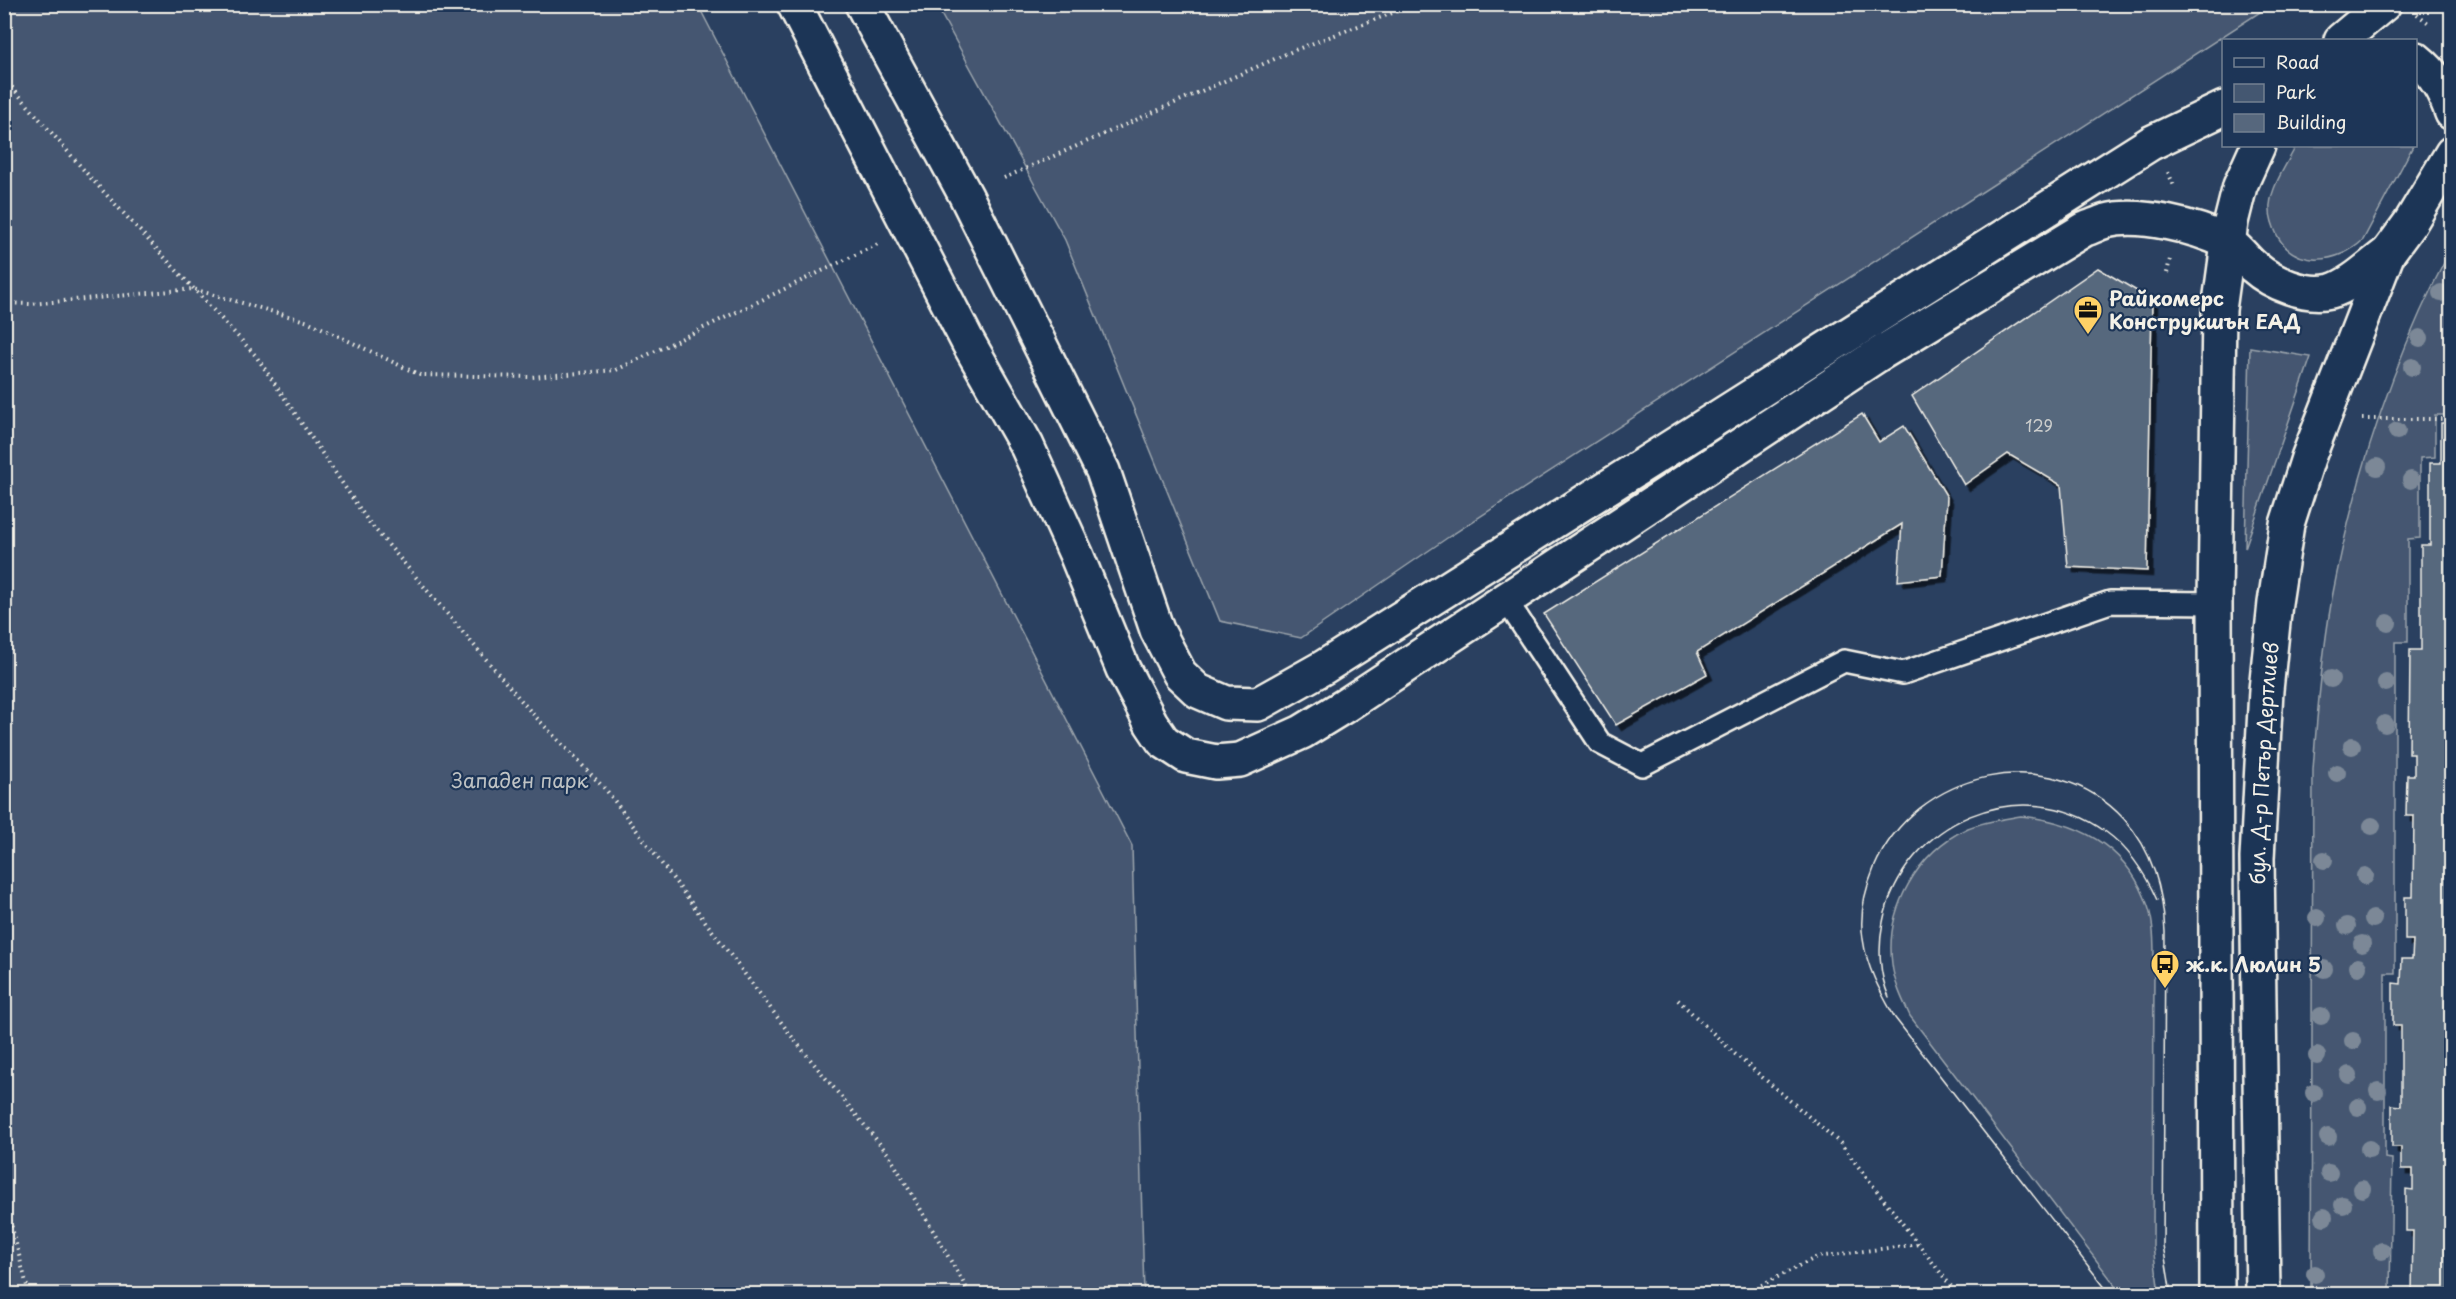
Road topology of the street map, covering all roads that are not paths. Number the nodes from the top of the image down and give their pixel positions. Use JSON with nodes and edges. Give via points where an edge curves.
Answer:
{"nodes":[{"id":1,"x":794,"y":4,"type":"edge"},
{"id":2,"x":862,"y":4,"type":"edge"},
{"id":3,"x":2384,"y":4,"type":"edge"},
{"id":4,"x":2342,"y":39,"type":"edge"},
{"id":5,"x":2417,"y":61,"type":"edge"},
{"id":6,"x":2222,"y":108,"type":"edge"},
{"id":7,"x":2451,"y":113,"type":"edge"},
{"id":8,"x":2258,"y":147,"type":"edge"},
{"id":9,"x":2450,"y":151,"type":"edge"},
{"id":10,"x":2229,"y":243,"type":"junction"},
{"id":11,"x":2388,"y":253,"type":"junction"},
{"id":12,"x":1506,"y":600,"type":"junction"},
{"id":13,"x":2215,"y":603,"type":"junction"},
{"id":14,"x":2217,"y":1294,"type":"edge"},
{"id":15,"x":2263,"y":1294,"type":"edge"}],
"edges":[{"from":1,"to":12,"type":"main road","via":[[968,342],[1027,446],[1123,669],[1163,741],[1186,756],[1216,762],[1240,760],[1302,732]]},
{"from":2,"to":6,"type":"main road","via":[[966,196],[1103,471],[1156,630],[1180,674],[1198,691],[1226,703],[1257,704],[1324,667],[2151,143]]},
{"from":3,"to":4,"type":"main road"},
{"from":5,"to":7,"type":"main road","via":[[2445,93]]},
{"from":8,"to":10,"type":"main road","via":[[2240,186]]},
{"from":9,"to":11,"type":"main road","name":"бул. Д-р Петър Дертлиев","via":[[2410,223]]},
{"from":10,"to":11,"type":"main road","name":"бул. Д-р Петър Дертлиев","via":[[2271,280],[2317,292],[2342,286]]},
{"from":10,"to":12,"type":"main road","via":[[2189,228],[2129,218],[2106,221],[2085,230],[1876,356]]},
{"from":10,"to":13,"type":"main road","via":[[2219,310]]},
{"from":11,"to":15,"type":"main road","name":"бул. Д-р Петър Дертлиев","via":[[2308,458],[2287,524],[2275,603],[2257,858]]},
{"from":12,"to":13,"type":"lane","via":[[1600,743],[1642,765],[1844,661],[1903,673],[2110,602]]},
{"from":13,"to":14,"type":"main road"}]}
